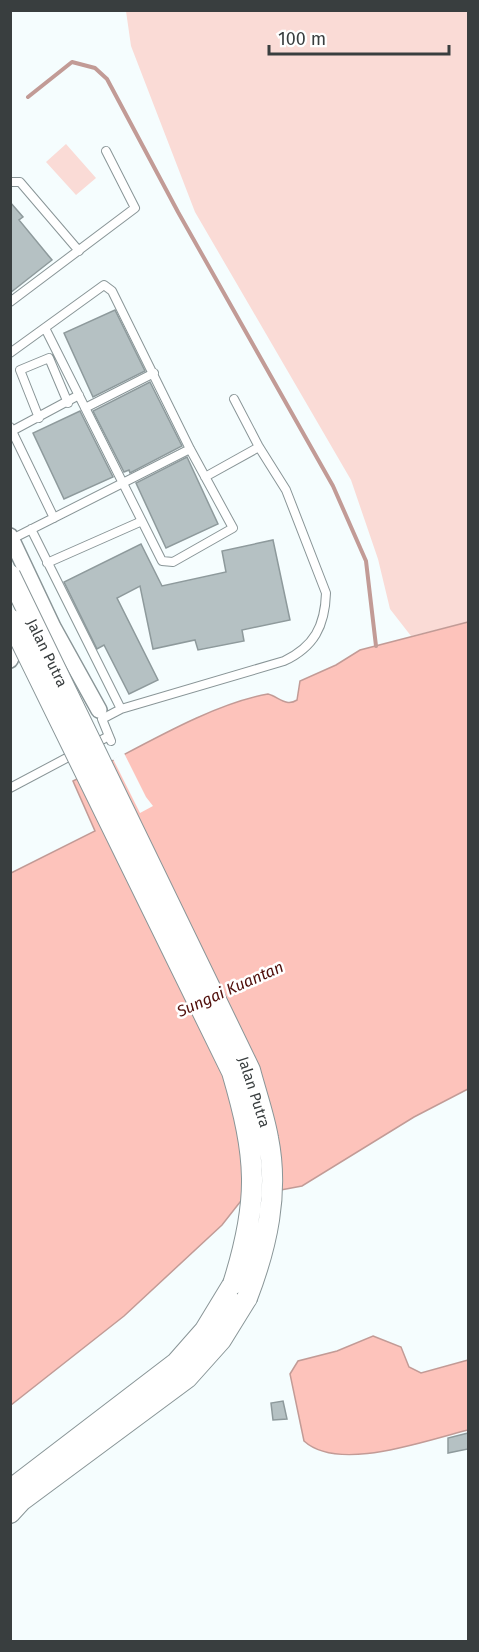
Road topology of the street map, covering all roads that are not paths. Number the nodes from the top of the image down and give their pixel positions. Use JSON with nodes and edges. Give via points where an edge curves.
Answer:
{"nodes":[{"id":1,"x":106,"y":151,"type":"dead end"},
{"id":2,"x":10,"y":182,"type":"edge"},
{"id":3,"x":79,"y":251,"type":"junction"},
{"id":4,"x":10,"y":302,"type":"edge"},
{"id":5,"x":45,"y":328,"type":"junction"},
{"id":6,"x":10,"y":353,"type":"edge"},
{"id":7,"x":154,"y":373,"type":"junction"},
{"id":8,"x":79,"y":395,"type":"junction"},
{"id":9,"x":234,"y":399,"type":"dead end"},
{"id":10,"x":68,"y":403,"type":"junction"},
{"id":11,"x":86,"y":408,"type":"junction"},
{"id":12,"x":39,"y":418,"type":"junction"},
{"id":13,"x":11,"y":430,"type":"edge"},
{"id":14,"x":259,"y":447,"type":"junction"},
{"id":15,"x":190,"y":449,"type":"junction"},
{"id":16,"x":205,"y":477,"type":"junction"},
{"id":17,"x":124,"y":484,"type":"junction"},
{"id":18,"x":54,"y":518,"type":"junction"},
{"id":19,"x":142,"y":521,"type":"junction"},
{"id":20,"x":30,"y":529,"type":"junction"},
{"id":21,"x":11,"y":537,"type":"edge"},
{"id":22,"x":47,"y":563,"type":"junction"},
{"id":23,"x":10,"y":575,"type":"edge"},
{"id":24,"x":10,"y":619,"type":"edge"},
{"id":25,"x":53,"y":627,"type":"junction"},
{"id":26,"x":48,"y":645,"type":"junction"},
{"id":27,"x":12,"y":650,"type":"edge"},
{"id":28,"x":75,"y":663,"type":"junction"},
{"id":29,"x":121,"y":709,"type":"junction"},
{"id":30,"x":101,"y":714,"type":"junction"},
{"id":31,"x":10,"y":788,"type":"edge"},
{"id":32,"x":10,"y":1490,"type":"edge"},
{"id":33,"x":10,"y":1513,"type":"edge"}],
"edges":[{"from":1,"to":3,"type":"lane","via":[[135,208]]},
{"from":2,"to":3,"type":"lane","via":[[20,182]]},
{"from":3,"to":4,"type":"lane"},
{"from":5,"to":6,"type":"lane"},
{"from":5,"to":7,"type":"lane","via":[[104,285],[112,291]]},
{"from":5,"to":8,"type":"lane"},
{"from":7,"to":11,"type":"lane"},
{"from":7,"to":15,"type":"lane"},
{"from":8,"to":10,"type":"lane"},
{"from":8,"to":11,"type":"lane"},
{"from":9,"to":14,"type":"lane"},
{"from":10,"to":12,"type":"lane"},
{"from":10,"to":12,"type":"lane","via":[[49,358],[20,370]]},
{"from":11,"to":17,"type":"lane"},
{"from":12,"to":13,"type":"lane"},
{"from":13,"to":18,"type":"lane"},
{"from":14,"to":16,"type":"lane"},
{"from":14,"to":29,"type":"lane","via":[[286,490],[327,593],[326,608],[310,645],[284,661]]},
{"from":15,"to":16,"type":"lane"},
{"from":15,"to":17,"type":"lane"},
{"from":16,"to":19,"type":"lane","via":[[233,528],[166,563]]},
{"from":17,"to":18,"type":"lane"},
{"from":17,"to":19,"type":"lane"},
{"from":18,"to":20,"type":"lane"},
{"from":19,"to":22,"type":"lane"},
{"from":20,"to":21,"type":"lane"},
{"from":20,"to":22,"type":"lane"},
{"from":21,"to":25,"type":"street"},
{"from":22,"to":29,"type":"lane"},
{"from":23,"to":33,"type":"main road","name":"Jalan Putra","bridge":true,"via":[[250,1070],[268,1139],[273,1180],[262,1258],[247,1298],[220,1340],[188,1378]]},
{"from":24,"to":32,"type":"main road","name":"Jalan Putra","bridge":true,"via":[[232,1072],[244,1112],[254,1186],[248,1238],[233,1284],[205,1330],[176,1364]]},
{"from":25,"to":26,"type":"street"},
{"from":25,"to":28,"type":"street"},
{"from":26,"to":27,"type":"street","via":[[32,653]]},
{"from":26,"to":28,"type":"street"},
{"from":28,"to":30,"type":"street"},
{"from":29,"to":30,"type":"lane"},
{"from":30,"to":31,"type":"lane","via":[[110,738]]}]}
